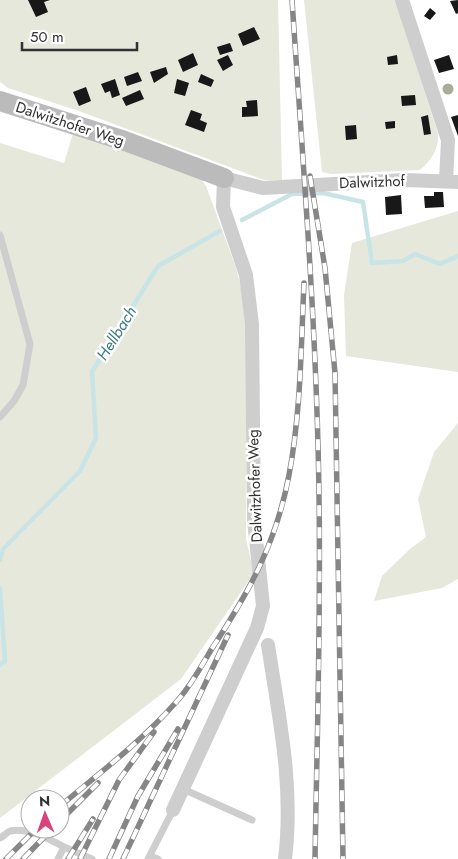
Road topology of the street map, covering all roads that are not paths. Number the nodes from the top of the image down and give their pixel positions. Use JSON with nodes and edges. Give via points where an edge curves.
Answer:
{"nodes":[{"id":1,"x":402,"y":0,"type":"edge"},
{"id":2,"x":0,"y":101,"type":"edge"},
{"id":3,"x":224,"y":178,"type":"junction"},
{"id":4,"x":452,"y":182,"type":"edge"},
{"id":5,"x":285,"y":188,"type":"joint"},
{"id":6,"x":0,"y":235,"type":"edge"},
{"id":7,"x":0,"y":417,"type":"edge"},
{"id":8,"x":257,"y":628,"type":"junction"},
{"id":9,"x":268,"y":645,"type":"joint"},
{"id":10,"x":183,"y":790,"type":"junction"},
{"id":11,"x":173,"y":810,"type":"joint"},
{"id":12,"x":252,"y":820,"type":"dead end"},
{"id":13,"x":0,"y":838,"type":"edge"},
{"id":14,"x":64,"y":846,"type":"junction"},
{"id":15,"x":149,"y":857,"type":"edge"},
{"id":16,"x":58,"y":859,"type":"edge"},
{"id":17,"x":92,"y":859,"type":"edge"},
{"id":18,"x":158,"y":859,"type":"edge"},
{"id":19,"x":285,"y":859,"type":"edge"}],
"edges":[{"from":1,"to":4,"type":"street","via":[[448,140]]},
{"from":2,"to":3,"type":"street","name":"Dalwitzhofer Weg","via":[[125,141]]},
{"from":3,"to":5,"type":"street","name":"Dalwitzhofer Weg","via":[[255,186]]},
{"from":3,"to":8,"type":"street","name":"Dalwitzhofer Weg","via":[[223,207],[246,275],[252,324],[254,520],[263,606]]},
{"from":4,"to":5,"type":"street","name":"Dalwitzhof","via":[[404,180]]},
{"from":6,"to":7,"type":"lane","via":[[30,344],[23,385]]},
{"from":8,"to":9,"type":"lane"},
{"from":8,"to":10,"type":"street","name":"Dalwitzhofer Weg"},
{"from":9,"to":19,"type":"street","via":[[286,762],[290,822]]},
{"from":10,"to":11,"type":"street","name":"Dalwitzhofer Weg"},
{"from":10,"to":12,"type":"lane"},
{"from":11,"to":15,"type":"lane"},
{"from":13,"to":14,"type":"lane","via":[[10,831],[31,833]]},
{"from":14,"to":16,"type":"lane"},
{"from":14,"to":17,"type":"lane"},
{"from":15,"to":18,"type":"lane"}]}
